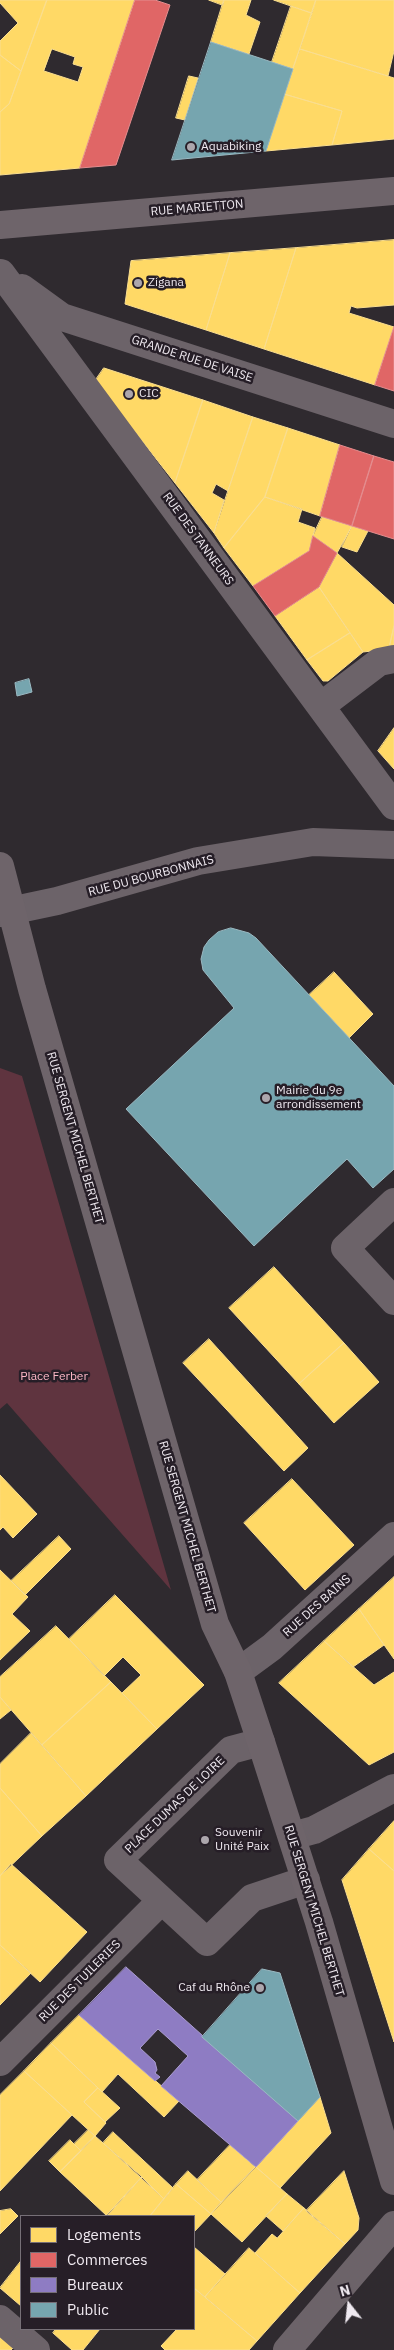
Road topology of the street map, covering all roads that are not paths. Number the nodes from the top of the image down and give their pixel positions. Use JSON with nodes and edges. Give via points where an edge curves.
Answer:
{"nodes":[{"id":1,"x":394,"y":191,"type":"edge"},
{"id":2,"x":0,"y":226,"type":"edge"},
{"id":3,"x":0,"y":273,"type":"edge"},
{"id":4,"x":394,"y":424,"type":"edge"},
{"id":5,"x":394,"y":659,"type":"edge"},
{"id":6,"x":321,"y":706,"type":"junction"},
{"id":7,"x":394,"y":806,"type":"edge"},
{"id":8,"x":394,"y":845,"type":"edge"},
{"id":9,"x":0,"y":866,"type":"edge"},
{"id":10,"x":6,"y":912,"type":"edge"},
{"id":11,"x":394,"y":1202,"type":"edge"},
{"id":12,"x":394,"y":1300,"type":"edge"},
{"id":13,"x":394,"y":1536,"type":"edge"},
{"id":14,"x":238,"y":1672,"type":"junction"},
{"id":15,"x":261,"y":1742,"type":"junction"},
{"id":16,"x":394,"y":1788,"type":"edge"},
{"id":17,"x":292,"y":1836,"type":"junction"},
{"id":18,"x":306,"y":1880,"type":"junction"},
{"id":19,"x":161,"y":1901,"type":"junction"},
{"id":20,"x":0,"y":2062,"type":"edge"},
{"id":21,"x":394,"y":2181,"type":"edge"},
{"id":22,"x":394,"y":2225,"type":"edge"},
{"id":23,"x":0,"y":2319,"type":"edge"},
{"id":24,"x":36,"y":2350,"type":"edge"},
{"id":25,"x":287,"y":2350,"type":"edge"}],
"edges":[{"from":1,"to":2,"type":"main road","name":"RUE MARIETTON"},
{"from":3,"to":4,"type":"street","name":"GRANDE RUE DE VAISE","via":[[62,317]]},
{"from":3,"to":6,"type":"street","name":"RUE DES TANNEURS"},
{"from":5,"to":6,"type":"street","via":[[379,662]]},
{"from":6,"to":7,"type":"street","name":"RUE DES TANNEURS"},
{"from":8,"to":10,"type":"street","name":"RUE DU BOURBONNAIS","via":[[313,842],[198,861]]},
{"from":9,"to":10,"type":"main road","name":"RUE SERGENT MICHEL BERTHET"},
{"from":10,"to":14,"type":"main road","name":"RUE SERGENT MICHEL BERTHET","via":[[127,1316],[214,1624]]},
{"from":11,"to":12,"type":"street","via":[[345,1248]]},
{"from":13,"to":14,"type":"street","name":"RUE DES BAINS","via":[[272,1647]]},
{"from":14,"to":15,"type":"main road","name":"RUE SERGENT MICHEL BERTHET"},
{"from":15,"to":17,"type":"main road","name":"RUE SERGENT MICHEL BERTHET"},
{"from":15,"to":19,"type":"street","name":"PLACE DUMAS DE LOIRE","via":[[231,1750],[118,1860]]},
{"from":16,"to":17,"type":"street","via":[[314,1830]]},
{"from":17,"to":18,"type":"main road","name":"RUE SERGENT MICHEL BERTHET"},
{"from":18,"to":19,"type":"street","name":"PLACE DUMAS DE LOIRE","via":[[252,1898],[207,1942]]},
{"from":18,"to":21,"type":"main road","name":"RUE SERGENT MICHEL BERTHET"},
{"from":19,"to":20,"type":"street","name":"RUE DES TUILERIES"},
{"from":22,"to":25,"type":"street"},
{"from":23,"to":24,"type":"street"}]}
